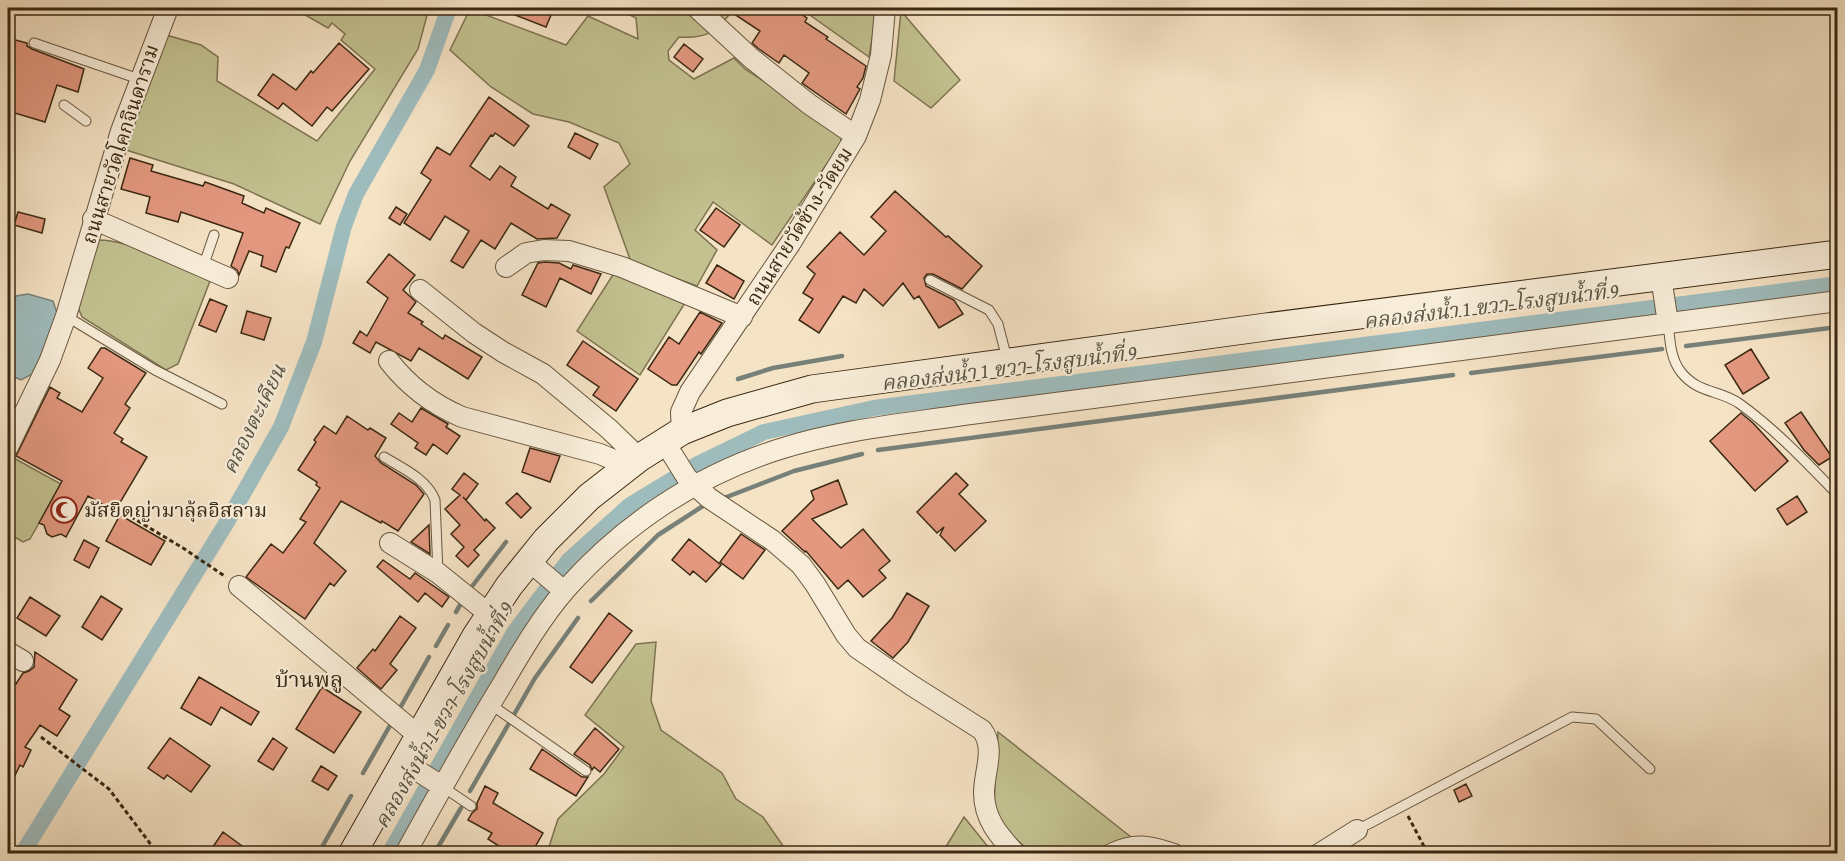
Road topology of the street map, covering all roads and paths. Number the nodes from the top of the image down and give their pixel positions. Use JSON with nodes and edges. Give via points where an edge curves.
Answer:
{"nodes":[{"id":1,"x":168,"y":8,"type":"edge"},
{"id":2,"x":697,"y":8,"type":"edge"},
{"id":3,"x":885,"y":8,"type":"edge"},
{"id":4,"x":34,"y":43,"type":"dead end"},
{"id":5,"x":139,"y":79,"type":"junction"},
{"id":6,"x":64,"y":105,"type":"dead end"},
{"id":7,"x":86,"y":122,"type":"dead end"},
{"id":8,"x":856,"y":136,"type":"junction"},
{"id":9,"x":93,"y":219,"type":"junction"},
{"id":10,"x":214,"y":235,"type":"dead end"},
{"id":11,"x":1838,"y":254,"type":"edge"},
{"id":12,"x":202,"y":267,"type":"junction"},
{"id":13,"x":506,"y":267,"type":"dead end"},
{"id":14,"x":228,"y":278,"type":"dead end"},
{"id":15,"x":930,"y":280,"type":"dead end"},
{"id":16,"x":420,"y":290,"type":"dead end"},
{"id":17,"x":1838,"y":301,"type":"edge"},
{"id":18,"x":1665,"y":302,"type":"junction"},
{"id":19,"x":66,"y":316,"type":"junction"},
{"id":20,"x":742,"y":316,"type":"junction"},
{"id":21,"x":389,"y":361,"type":"dead end"},
{"id":22,"x":1008,"y":362,"type":"junction"},
{"id":23,"x":222,"y":404,"type":"dead end"},
{"id":24,"x":673,"y":444,"type":"junction"},
{"id":25,"x":8,"y":447,"type":"edge"},
{"id":26,"x":384,"y":457,"type":"dead end"},
{"id":27,"x":631,"y":464,"type":"junction"},
{"id":28,"x":690,"y":482,"type":"junction"},
{"id":29,"x":1838,"y":495,"type":"edge"},
{"id":30,"x":118,"y":509,"type":"dead end"},
{"id":31,"x":390,"y":543,"type":"dead end"},
{"id":32,"x":535,"y":566,"type":"junction"},
{"id":33,"x":438,"y":573,"type":"junction"},
{"id":34,"x":222,"y":574,"type":"dead end"},
{"id":35,"x":239,"y":586,"type":"dead end"},
{"id":36,"x":560,"y":588,"type":"junction"},
{"id":37,"x":489,"y":614,"type":"junction"},
{"id":38,"x":494,"y":706,"type":"junction"},
{"id":39,"x":419,"y":736,"type":"junction"},
{"id":40,"x":41,"y":737,"type":"dead end"},
{"id":41,"x":410,"y":766,"type":"junction"},
{"id":42,"x":1650,"y":769,"type":"dead end"},
{"id":43,"x":586,"y":771,"type":"dead end"},
{"id":44,"x":440,"y":785,"type":"junction"},
{"id":45,"x":471,"y":806,"type":"dead end"},
{"id":46,"x":1403,"y":806,"type":"junction"},
{"id":47,"x":1357,"y":830,"type":"joint"},
{"id":48,"x":158,"y":854,"type":"edge"},
{"id":49,"x":352,"y":854,"type":"edge"},
{"id":50,"x":405,"y":854,"type":"edge"},
{"id":51,"x":1016,"y":854,"type":"edge"},
{"id":52,"x":1111,"y":854,"type":"edge"},
{"id":53,"x":1174,"y":854,"type":"edge"},
{"id":54,"x":1318,"y":854,"type":"edge"},
{"id":55,"x":1428,"y":854,"type":"edge"}],
"edges":[{"from":1,"to":5,"type":"street","name":"ถนนสายวัดโคกจินดาราม"},
{"from":2,"to":8,"type":"street","via":[[751,58]]},
{"from":3,"to":8,"type":"street","name":"ถนนสายวัดช้าง-วัดยม","via":[[881,55]]},
{"from":4,"to":5,"type":"lane"},
{"from":5,"to":9,"type":"street","name":"ถนนสายวัดโคกจินดาราม"},
{"from":6,"to":7,"type":"lane"},
{"from":8,"to":20,"type":"street","name":"ถนนสายวัดช้าง-วัดยม"},
{"from":9,"to":12,"type":"street"},
{"from":9,"to":19,"type":"street","name":"ถนนสายวัดโคกจินดาราม"},
{"from":10,"to":12,"type":"lane"},
{"from":11,"to":18,"type":"main road"},
{"from":12,"to":14,"type":"street"},
{"from":13,"to":20,"type":"street","via":[[526,253],[568,251],[621,267]]},
{"from":15,"to":22,"type":"lane","via":[[989,309],[998,324]]},
{"from":16,"to":27,"type":"street","via":[[474,333],[543,374],[609,429]]},
{"from":17,"to":18,"type":"street"},
{"from":18,"to":22,"type":"main road"},
{"from":18,"to":28,"type":"street","via":[[821,437]]},
{"from":18,"to":29,"type":"lane","via":[[1672,352],[1680,371],[1694,385],[1737,402],[1762,421]]},
{"from":19,"to":23,"type":"lane","via":[[155,370]]},
{"from":19,"to":25,"type":"street","name":"ถนนสายวัดโคกจินดาราม","via":[[50,360]]},
{"from":20,"to":24,"type":"street","name":"ถนนสายวัดช้าง-วัดยม","via":[[690,392]]},
{"from":21,"to":27,"type":"street","via":[[415,390],[462,417]]},
{"from":22,"to":24,"type":"main road","via":[[812,389],[727,413]]},
{"from":24,"to":27,"type":"main road"},
{"from":24,"to":28,"type":"street"},
{"from":26,"to":33,"type":"lane","via":[[432,492]]},
{"from":27,"to":32,"type":"main road","via":[[546,540]]},
{"from":28,"to":36,"type":"street"},
{"from":28,"to":51,"type":"street","via":[[801,565],[857,648],[982,730],[988,738],[989,753],[986,808],[997,834]]},
{"from":30,"to":34,"type":"path"},
{"from":31,"to":33,"type":"street"},
{"from":32,"to":36,"type":"street"},
{"from":32,"to":37,"type":"main road"},
{"from":33,"to":37,"type":"street"},
{"from":35,"to":39,"type":"street"},
{"from":36,"to":38,"type":"street"},
{"from":37,"to":39,"type":"main road"},
{"from":38,"to":43,"type":"lane"},
{"from":38,"to":44,"type":"street"},
{"from":39,"to":41,"type":"main road"},
{"from":40,"to":48,"type":"path","via":[[110,789]]},
{"from":41,"to":44,"type":"street"},
{"from":41,"to":49,"type":"main road"},
{"from":42,"to":46,"type":"lane","via":[[1596,719],[1572,717]]},
{"from":44,"to":45,"type":"lane"},
{"from":44,"to":50,"type":"street"},
{"from":46,"to":47,"type":"lane"},
{"from":46,"to":55,"type":"path"},
{"from":47,"to":54,"type":"street"},
{"from":52,"to":53,"type":"street","via":[[1124,847],[1138,846]]}]}
